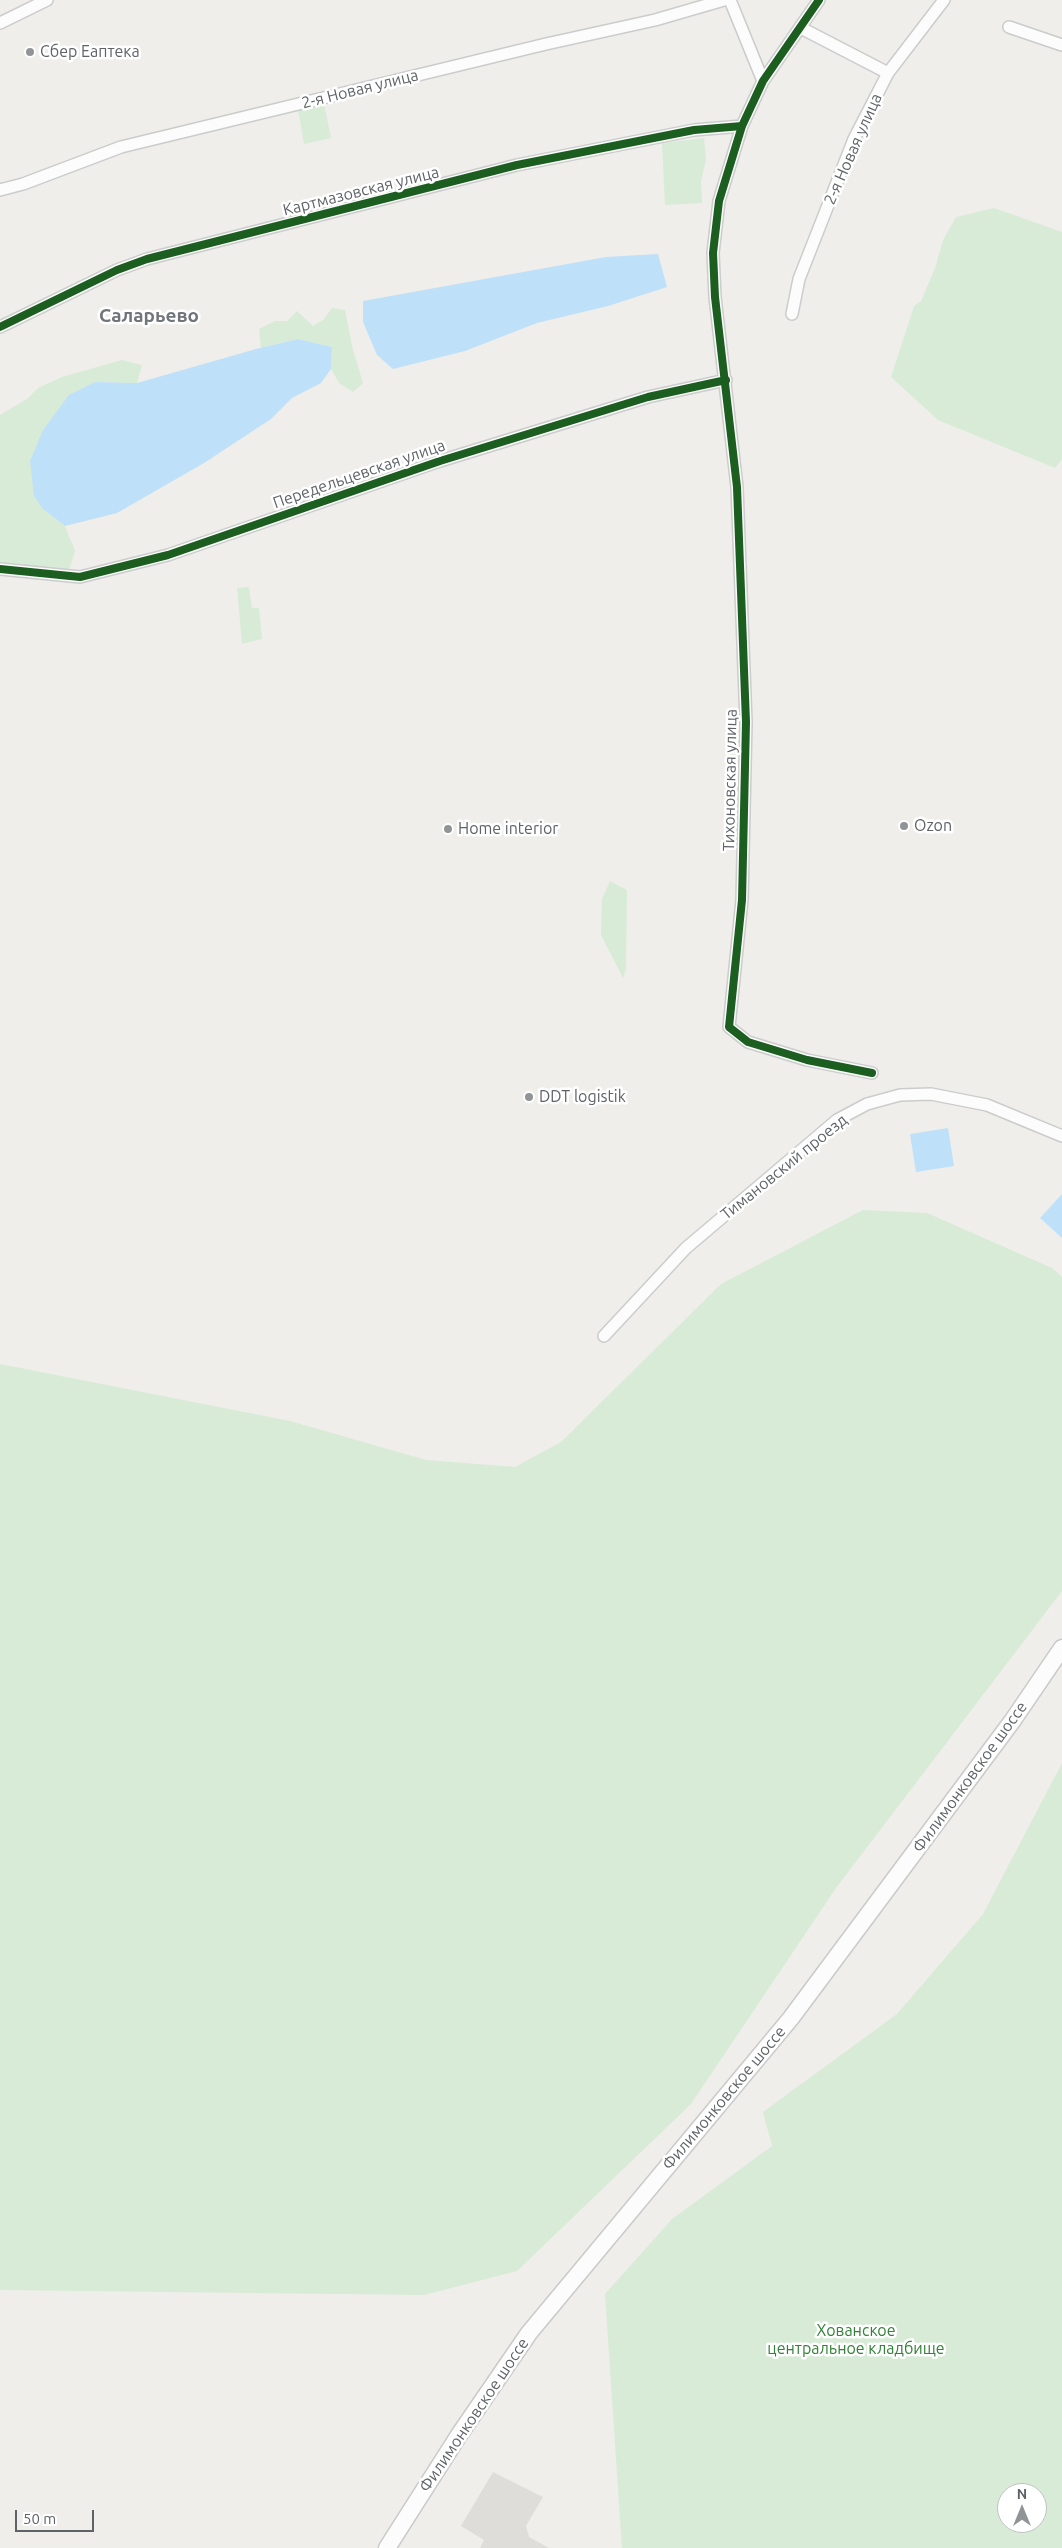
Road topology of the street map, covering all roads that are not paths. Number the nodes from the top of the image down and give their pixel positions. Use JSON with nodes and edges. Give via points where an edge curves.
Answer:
{"nodes":[{"id":1,"x":47,"y":0,"type":"edge"},
{"id":2,"x":724,"y":0,"type":"edge"},
{"id":3,"x":730,"y":0,"type":"edge"},
{"id":4,"x":819,"y":0,"type":"edge"},
{"id":5,"x":944,"y":0,"type":"edge"},
{"id":6,"x":0,"y":23,"type":"edge"},
{"id":7,"x":1009,"y":27,"type":"dead end"},
{"id":8,"x":801,"y":28,"type":"junction"},
{"id":9,"x":1062,"y":45,"type":"edge"},
{"id":10,"x":888,"y":73,"type":"junction"},
{"id":11,"x":763,"y":81,"type":"junction"},
{"id":12,"x":742,"y":126,"type":"junction"},
{"id":13,"x":0,"y":190,"type":"edge"},
{"id":14,"x":792,"y":314,"type":"dead end"},
{"id":15,"x":0,"y":326,"type":"edge"},
{"id":16,"x":726,"y":380,"type":"junction"},
{"id":17,"x":0,"y":569,"type":"edge"},
{"id":18,"x":872,"y":1073,"type":"dead end"},
{"id":19,"x":1062,"y":1136,"type":"edge"},
{"id":20,"x":604,"y":1336,"type":"dead end"},
{"id":21,"x":1062,"y":1648,"type":"edge"},
{"id":22,"x":387,"y":2548,"type":"edge"}],
"edges":[{"from":1,"to":6,"type":"street"},
{"from":2,"to":13,"type":"street","name":"2-я Новая улица","via":[[655,20],[121,147]]},
{"from":3,"to":11,"type":"street"},
{"from":4,"to":8,"type":"street"},
{"from":5,"to":10,"type":"street","name":"2-я Новая улица"},
{"from":7,"to":9,"type":"street"},
{"from":8,"to":10,"type":"street"},
{"from":8,"to":11,"type":"street"},
{"from":10,"to":14,"type":"street","name":"2-я Новая улица","via":[[834,185],[799,279]]},
{"from":11,"to":12,"type":"street"},
{"from":12,"to":15,"type":"street","name":"Картмазовская улица","via":[[694,130],[517,165],[147,259]]},
{"from":12,"to":16,"type":"street","via":[[719,201],[713,253]]},
{"from":16,"to":17,"type":"street","name":"Передельцевская улица","via":[[648,397],[440,461],[168,555],[80,577]]},
{"from":16,"to":18,"type":"street","name":"Тихоновская улица","via":[[738,487],[746,722],[742,900],[729,1027],[748,1042],[807,1060]]},
{"from":19,"to":20,"type":"street","name":"Тимановский проезд","via":[[987,1105],[931,1094],[900,1095],[867,1104],[837,1120],[686,1248]]},
{"from":21,"to":22,"type":"main road","name":"Филимонковское шоссе","via":[[1013,1720],[791,2018],[529,2333]]}]}
